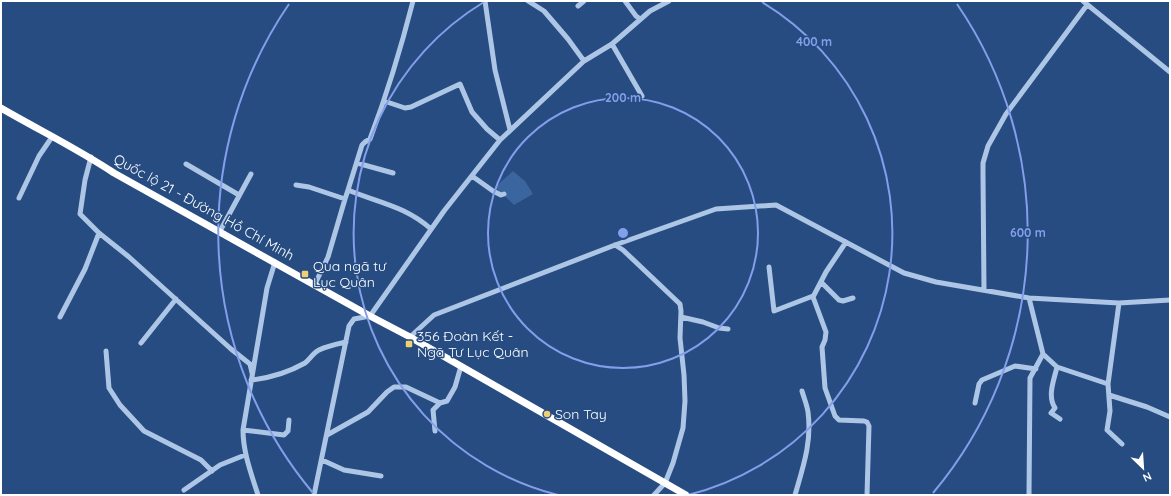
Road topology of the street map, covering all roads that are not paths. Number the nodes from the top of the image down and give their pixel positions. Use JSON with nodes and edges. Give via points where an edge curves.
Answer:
{"nodes":[{"id":1,"x":412,"y":1,"type":"edge"},
{"id":2,"x":485,"y":1,"type":"edge"},
{"id":3,"x":528,"y":1,"type":"edge"},
{"id":4,"x":584,"y":1,"type":"edge"},
{"id":5,"x":625,"y":1,"type":"edge"},
{"id":6,"x":669,"y":1,"type":"edge"},
{"id":7,"x":1085,"y":3,"type":"edge"},
{"id":8,"x":578,"y":6,"type":"dead end"},
{"id":9,"x":640,"y":19,"type":"junction"},
{"id":10,"x":612,"y":44,"type":"junction"},
{"id":11,"x":584,"y":61,"type":"junction"},
{"id":12,"x":1170,"y":72,"type":"edge"},
{"id":13,"x":642,"y":96,"type":"dead end"},
{"id":14,"x":384,"y":101,"type":"junction"},
{"id":15,"x":1,"y":108,"type":"edge"},
{"id":16,"x":510,"y":130,"type":"junction"},
{"id":17,"x":52,"y":138,"type":"junction"},
{"id":18,"x":500,"y":140,"type":"junction"},
{"id":19,"x":90,"y":157,"type":"junction"},
{"id":20,"x":357,"y":163,"type":"junction"},
{"id":21,"x":186,"y":164,"type":"dead end"},
{"id":22,"x":393,"y":173,"type":"dead end"},
{"id":23,"x":251,"y":174,"type":"dead end"},
{"id":24,"x":472,"y":176,"type":"junction"},
{"id":25,"x":296,"y":185,"type":"dead end"},
{"id":26,"x":348,"y":190,"type":"junction"},
{"id":27,"x":504,"y":194,"type":"dead end"},
{"id":28,"x":239,"y":195,"type":"junction"},
{"id":29,"x":19,"y":198,"type":"dead end"},
{"id":30,"x":345,"y":199,"type":"junction"},
{"id":31,"x":431,"y":229,"type":"junction"},
{"id":32,"x":220,"y":231,"type":"junction"},
{"id":33,"x":98,"y":233,"type":"junction"},
{"id":34,"x":846,"y":242,"type":"junction"},
{"id":35,"x":615,"y":245,"type":"junction"},
{"id":36,"x":275,"y":262,"type":"junction"},
{"id":37,"x":769,"y":267,"type":"dead end"},
{"id":38,"x":821,"y":282,"type":"junction"},
{"id":39,"x":315,"y":284,"type":"junction"},
{"id":40,"x":984,"y":290,"type":"junction"},
{"id":41,"x":814,"y":296,"type":"junction"},
{"id":42,"x":853,"y":298,"type":"dead end"},
{"id":43,"x":1028,"y":298,"type":"junction"},
{"id":44,"x":176,"y":299,"type":"junction"},
{"id":45,"x":1170,"y":300,"type":"edge"},
{"id":46,"x":1119,"y":303,"type":"junction"},
{"id":47,"x":370,"y":316,"type":"junction"},
{"id":48,"x":60,"y":317,"type":"dead end"},
{"id":49,"x":681,"y":317,"type":"junction"},
{"id":50,"x":728,"y":329,"type":"dead end"},
{"id":51,"x":410,"y":337,"type":"junction"},
{"id":52,"x":346,"y":342,"type":"junction"},
{"id":53,"x":142,"y":343,"type":"dead end"},
{"id":54,"x":106,"y":351,"type":"dead end"},
{"id":55,"x":1043,"y":354,"type":"junction"},
{"id":56,"x":460,"y":366,"type":"junction"},
{"id":57,"x":1057,"y":367,"type":"junction"},
{"id":58,"x":1036,"y":369,"type":"junction"},
{"id":59,"x":252,"y":373,"type":"junction"},
{"id":60,"x":251,"y":380,"type":"junction"},
{"id":61,"x":1108,"y":384,"type":"junction"},
{"id":62,"x":802,"y":391,"type":"dead end"},
{"id":63,"x":1109,"y":395,"type":"junction"},
{"id":64,"x":440,"y":403,"type":"junction"},
{"id":65,"x":975,"y":403,"type":"dead end"},
{"id":66,"x":1170,"y":417,"type":"edge"},
{"id":67,"x":1060,"y":419,"type":"dead end"},
{"id":68,"x":289,"y":420,"type":"dead end"},
{"id":69,"x":243,"y":430,"type":"junction"},
{"id":70,"x":435,"y":431,"type":"dead end"},
{"id":71,"x":327,"y":435,"type":"junction"},
{"id":72,"x":1122,"y":444,"type":"dead end"},
{"id":73,"x":246,"y":454,"type":"junction"},
{"id":74,"x":322,"y":460,"type":"junction"},
{"id":75,"x":212,"y":471,"type":"junction"},
{"id":76,"x":381,"y":476,"type":"dead end"},
{"id":77,"x":664,"y":483,"type":"junction"},
{"id":78,"x":184,"y":490,"type":"dead end"},
{"id":79,"x":258,"y":495,"type":"edge"},
{"id":80,"x":314,"y":495,"type":"edge"},
{"id":81,"x":654,"y":495,"type":"edge"},
{"id":82,"x":686,"y":495,"type":"edge"},
{"id":83,"x":795,"y":495,"type":"edge"},
{"id":84,"x":867,"y":495,"type":"edge"},
{"id":85,"x":1029,"y":495,"type":"edge"}],
"edges":[{"from":1,"to":14,"type":"street"},
{"from":2,"to":16,"type":"street","via":[[495,70]]},
{"from":3,"to":11,"type":"street","via":[[544,11]]},
{"from":4,"to":8,"type":"street"},
{"from":5,"to":9,"type":"street"},
{"from":6,"to":9,"type":"street"},
{"from":7,"to":12,"type":"street"},
{"from":7,"to":40,"type":"street","via":[[1006,114],[988,146],[983,163]]},
{"from":9,"to":10,"type":"street"},
{"from":10,"to":11,"type":"street"},
{"from":10,"to":13,"type":"street"},
{"from":11,"to":16,"type":"street"},
{"from":14,"to":18,"type":"street","via":[[405,108],[411,107],[460,84],[472,112]]},
{"from":14,"to":20,"type":"street","via":[[370,139],[362,146]]},
{"from":15,"to":17,"type":"highway","name":"Quốc lộ 21 - Đường Hồ Chí Minh"},
{"from":16,"to":18,"type":"street"},
{"from":17,"to":19,"type":"highway","name":"Quốc lộ 21 - Đường Hồ Chí Minh"},
{"from":17,"to":29,"type":"street","via":[[39,156]]},
{"from":18,"to":24,"type":"street"},
{"from":19,"to":32,"type":"highway","name":"Quốc lộ 21 - Đường Hồ Chí Minh","via":[[114,173]]},
{"from":19,"to":33,"type":"street","via":[[80,214]]},
{"from":20,"to":22,"type":"street"},
{"from":20,"to":26,"type":"street"},
{"from":21,"to":28,"type":"street"},
{"from":23,"to":28,"type":"street"},
{"from":24,"to":27,"type":"street","via":[[493,191]]},
{"from":24,"to":31,"type":"street"},
{"from":25,"to":30,"type":"street"},
{"from":26,"to":30,"type":"street"},
{"from":26,"to":31,"type":"street","via":[[407,211]]},
{"from":28,"to":32,"type":"street"},
{"from":30,"to":39,"type":"street","via":[[328,257]]},
{"from":31,"to":47,"type":"street"},
{"from":32,"to":36,"type":"highway","name":"Quốc lộ 21 - Đường Hồ Chí Minh"},
{"from":33,"to":44,"type":"street"},
{"from":33,"to":48,"type":"street","via":[[85,269]]},
{"from":34,"to":35,"type":"street","via":[[776,205],[716,209]]},
{"from":34,"to":38,"type":"street"},
{"from":34,"to":40,"type":"street","via":[[904,273],[936,282]]},
{"from":35,"to":49,"type":"street","via":[[680,304]]},
{"from":35,"to":51,"type":"street","via":[[434,315]]},
{"from":36,"to":39,"type":"highway","name":"Quốc lộ 21 - Đường Hồ Chí Minh"},
{"from":36,"to":59,"type":"street","via":[[267,288]]},
{"from":37,"to":41,"type":"street","via":[[774,311]]},
{"from":38,"to":41,"type":"street"},
{"from":38,"to":42,"type":"street","via":[[839,300]]},
{"from":39,"to":47,"type":"highway","name":"Quốc lộ 21 - Đường Hồ Chí Minh"},
{"from":40,"to":43,"type":"street"},
{"from":41,"to":84,"type":"street","via":[[826,332],[822,347],[825,388],[835,416],[839,420],[864,421],[869,426]]},
{"from":43,"to":46,"type":"street"},
{"from":43,"to":55,"type":"street"},
{"from":44,"to":53,"type":"street"},
{"from":44,"to":59,"type":"street","via":[[250,364]]},
{"from":45,"to":46,"type":"street"},
{"from":46,"to":61,"type":"street"},
{"from":47,"to":51,"type":"highway","name":"Quốc lộ 21 - Đường Hồ Chí Minh"},
{"from":47,"to":52,"type":"street","via":[[354,319],[349,326]]},
{"from":49,"to":50,"type":"street"},
{"from":49,"to":77,"type":"street","via":[[685,402],[683,422],[680,441]]},
{"from":51,"to":56,"type":"highway","name":"Quốc lộ 21 - Đường Hồ Chí Minh"},
{"from":52,"to":60,"type":"street","via":[[321,349],[306,362],[283,372]]},
{"from":52,"to":71,"type":"street"},
{"from":54,"to":75,"type":"street","via":[[109,388],[120,405],[144,431],[196,457]]},
{"from":55,"to":57,"type":"street"},
{"from":55,"to":58,"type":"street"},
{"from":56,"to":64,"type":"street","via":[[453,392],[447,401]]},
{"from":56,"to":77,"type":"highway","name":"Quốc lộ 21 - Đường Hồ Chí Minh"},
{"from":57,"to":61,"type":"street"},
{"from":57,"to":67,"type":"street","via":[[1051,392],[1055,408],[1051,413]]},
{"from":58,"to":65,"type":"street","via":[[1015,366],[982,380]]},
{"from":58,"to":85,"type":"street","via":[[1030,378]]},
{"from":59,"to":60,"type":"street"},
{"from":60,"to":69,"type":"street"},
{"from":61,"to":63,"type":"street"},
{"from":62,"to":83,"type":"street","via":[[808,412],[809,441]]},
{"from":63,"to":66,"type":"street"},
{"from":63,"to":72,"type":"street","via":[[1107,430]]},
{"from":64,"to":70,"type":"street","via":[[433,410]]},
{"from":64,"to":71,"type":"street","via":[[406,387],[394,387],[368,412]]},
{"from":68,"to":69,"type":"street","via":[[288,431],[284,434]]},
{"from":69,"to":73,"type":"street"},
{"from":71,"to":74,"type":"street"},
{"from":73,"to":75,"type":"street"},
{"from":73,"to":79,"type":"street"},
{"from":74,"to":76,"type":"street","via":[[344,470]]},
{"from":74,"to":80,"type":"street"},
{"from":75,"to":78,"type":"street"},
{"from":77,"to":81,"type":"street"},
{"from":77,"to":82,"type":"highway","name":"Quốc lộ 21 - Đường Hồ Chí Minh"}]}
